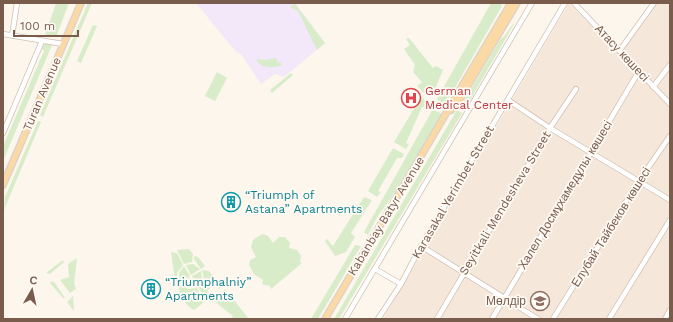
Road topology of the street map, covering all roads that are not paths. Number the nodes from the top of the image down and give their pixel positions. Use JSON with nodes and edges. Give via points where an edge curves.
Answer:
{"nodes":[{"id":1,"x":18,"y":3,"type":"edge"},
{"id":2,"x":80,"y":3,"type":"edge"},
{"id":3,"x":511,"y":3,"type":"edge"},
{"id":4,"x":517,"y":3,"type":"edge"},
{"id":5,"x":532,"y":3,"type":"edge"},
{"id":6,"x":565,"y":3,"type":"edge"},
{"id":7,"x":574,"y":3,"type":"edge"},
{"id":8,"x":654,"y":3,"type":"edge"},
{"id":9,"x":3,"y":34,"type":"edge"},
{"id":10,"x":12,"y":36,"type":"junction"},
{"id":11,"x":42,"y":41,"type":"junction"},
{"id":12,"x":63,"y":44,"type":"junction"},
{"id":13,"x":620,"y":50,"type":"junction"},
{"id":14,"x":670,"y":65,"type":"edge"},
{"id":15,"x":639,"y":71,"type":"junction"},
{"id":16,"x":653,"y":86,"type":"junction"},
{"id":17,"x":576,"y":89,"type":"dead end"},
{"id":18,"x":508,"y":100,"type":"junction"},
{"id":19,"x":670,"y":104,"type":"edge"},
{"id":20,"x":448,"y":113,"type":"junction"},
{"id":21,"x":550,"y":128,"type":"junction"},
{"id":22,"x":3,"y":133,"type":"edge"},
{"id":23,"x":670,"y":136,"type":"edge"},
{"id":24,"x":591,"y":153,"type":"junction"},
{"id":25,"x":639,"y":181,"type":"junction"},
{"id":26,"x":3,"y":185,"type":"edge"},
{"id":27,"x":670,"y":200,"type":"edge"},
{"id":28,"x":670,"y":220,"type":"edge"},
{"id":29,"x":420,"y":246,"type":"junction"},
{"id":30,"x":375,"y":270,"type":"junction"},
{"id":31,"x":464,"y":273,"type":"junction"},
{"id":32,"x":401,"y":284,"type":"junction"},
{"id":33,"x":504,"y":298,"type":"junction"},
{"id":34,"x":670,"y":310,"type":"edge"},
{"id":35,"x":325,"y":319,"type":"edge"},
{"id":36,"x":345,"y":319,"type":"edge"},
{"id":37,"x":378,"y":319,"type":"edge"},
{"id":38,"x":437,"y":319,"type":"edge"},
{"id":39,"x":492,"y":319,"type":"edge"},
{"id":40,"x":538,"y":319,"type":"edge"},
{"id":41,"x":553,"y":319,"type":"edge"},
{"id":42,"x":610,"y":319,"type":"edge"},
{"id":43,"x":665,"y":319,"type":"edge"}],
"edges":[{"from":1,"to":10,"type":"street"},
{"from":2,"to":12,"type":"main road","name":"Turan Avenue"},
{"from":3,"to":20,"type":"main road","name":"Kabanbay Batyr Avenue"},
{"from":4,"to":20,"type":"main road","name":"Kabanbay Batyr Avenue","via":[[458,102]]},
{"from":5,"to":30,"type":"street"},
{"from":6,"to":18,"type":"street","name":"Karasakal Yerimbet Street"},
{"from":7,"to":13,"type":"street","name":"Атасу көшесі"},
{"from":8,"to":13,"type":"street"},
{"from":9,"to":10,"type":"street"},
{"from":10,"to":11,"type":"street"},
{"from":11,"to":12,"type":"street"},
{"from":11,"to":22,"type":"street"},
{"from":12,"to":26,"type":"main road","name":"Turan Avenue"},
{"from":13,"to":15,"type":"street","name":"Атасу көшесі"},
{"from":14,"to":16,"type":"street"},
{"from":15,"to":16,"type":"street","name":"Атасу көшесі"},
{"from":15,"to":24,"type":"street","name":"Халел Досмұхамедұлы көшесі"},
{"from":16,"to":19,"type":"street","name":"Атасу көшесі"},
{"from":17,"to":21,"type":"street","name":"Seyitkali Mendesheva Street"},
{"from":18,"to":21,"type":"street"},
{"from":18,"to":29,"type":"street","name":"Karasakal Yerimbet Street"},
{"from":20,"to":35,"type":"main road","name":"Kabanbay Batyr Avenue"},
{"from":21,"to":24,"type":"street"},
{"from":21,"to":31,"type":"street","name":"Seyitkali Mendesheva Street"},
{"from":23,"to":25,"type":"street","name":"Елубай Тайбеков көшесі"},
{"from":24,"to":25,"type":"street"},
{"from":24,"to":33,"type":"street","name":"Халел Досмұхамедұлы көшесі"},
{"from":25,"to":27,"type":"street"},
{"from":25,"to":41,"type":"street","name":"Елубай Тайбеков көшесі"},
{"from":28,"to":42,"type":"street"},
{"from":29,"to":31,"type":"street"},
{"from":29,"to":32,"type":"street","name":"Karasakal Yerimbet Street"},
{"from":30,"to":32,"type":"street"},
{"from":30,"to":36,"type":"street"},
{"from":31,"to":33,"type":"street"},
{"from":31,"to":38,"type":"street","name":"Seyitkali Mendesheva Street"},
{"from":32,"to":37,"type":"street","name":"Karasakal Yerimbet Street"},
{"from":33,"to":39,"type":"street","name":"Халел Досмұхамедұлы көшесі"},
{"from":33,"to":40,"type":"street"},
{"from":34,"to":43,"type":"street"}]}
